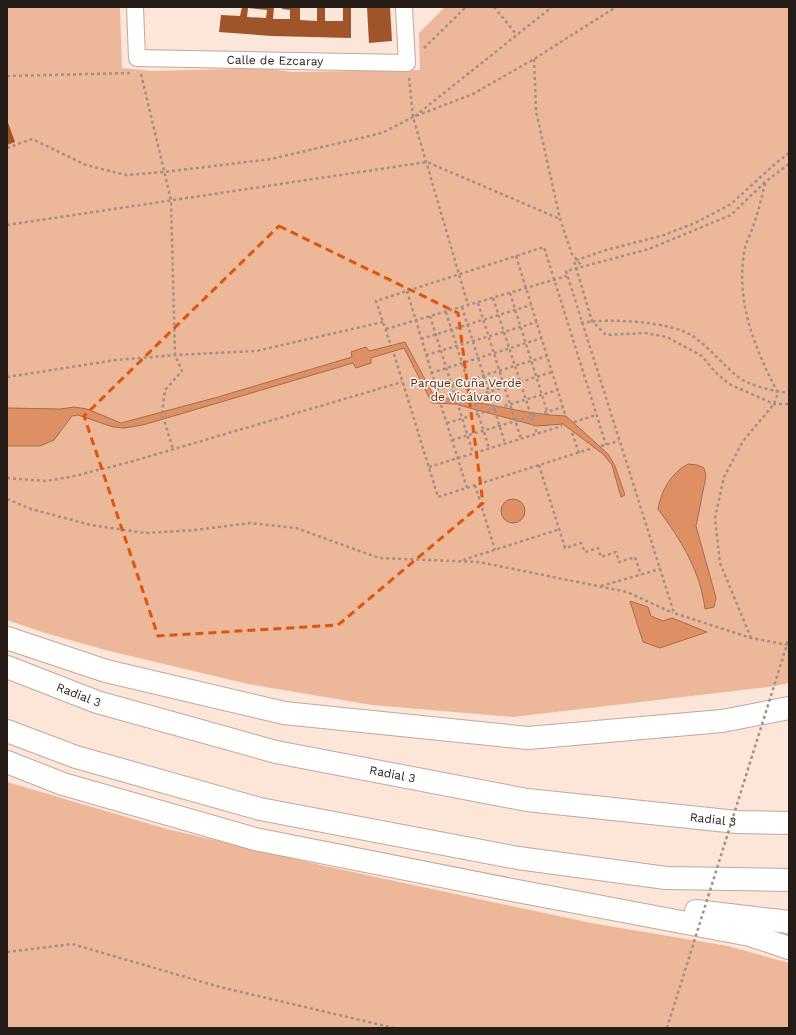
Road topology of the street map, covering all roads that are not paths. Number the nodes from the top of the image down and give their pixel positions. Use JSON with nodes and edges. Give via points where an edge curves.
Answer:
{"nodes":[{"id":1,"x":135,"y":7,"type":"edge"},
{"id":2,"x":404,"y":7,"type":"edge"},
{"id":3,"x":7,"y":638,"type":"edge"},
{"id":4,"x":7,"y":668,"type":"edge"},
{"id":5,"x":789,"y":708,"type":"edge"},
{"id":6,"x":7,"y":731,"type":"edge"},
{"id":7,"x":7,"y":762,"type":"edge"},
{"id":8,"x":789,"y":823,"type":"edge"},
{"id":9,"x":789,"y":880,"type":"edge"},
{"id":10,"x":512,"y":890,"type":"junction"},
{"id":11,"x":789,"y":922,"type":"edge"},
{"id":12,"x":789,"y":948,"type":"edge"}],
"edges":[{"from":1,"to":2,"type":"street","name":"Calle de Ezcaray","via":[[137,58],[407,64]]},
{"from":3,"to":5,"type":"highway","via":[[106,671],[284,713],[528,738],[722,720]]},
{"from":4,"to":8,"type":"highway","name":"Radial 3","via":[[97,702],[276,752],[527,800],[738,822]]},
{"from":6,"to":9,"type":"highway","via":[[76,757],[268,811],[518,858],[666,878]]},
{"from":7,"to":10,"type":"highway","via":[[63,784],[255,839]]},
{"from":10,"to":11,"type":"highway"},
{"from":10,"to":12,"type":"highway","via":[[750,935]]}]}
